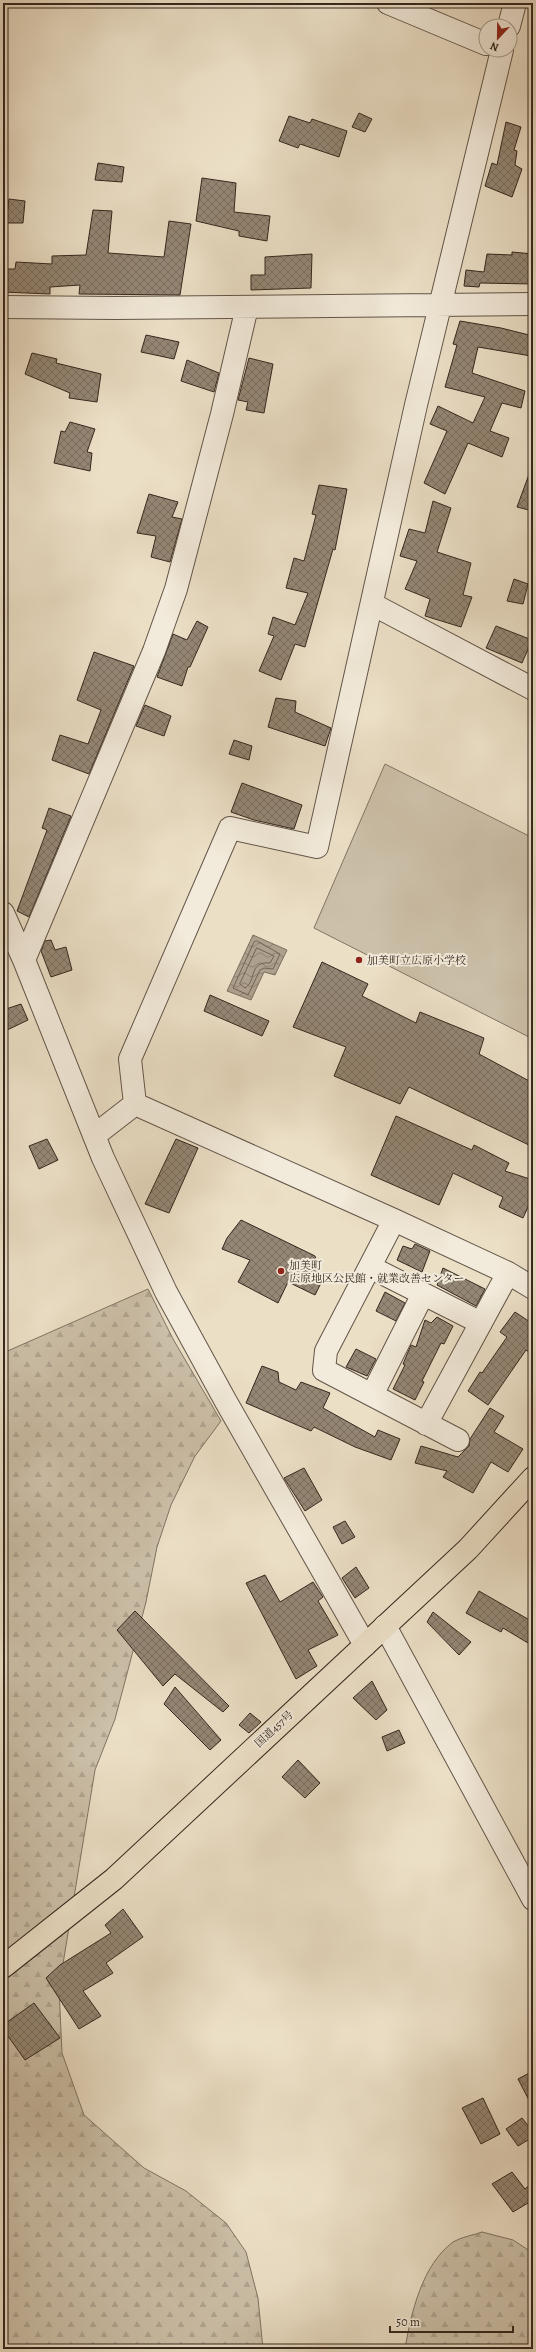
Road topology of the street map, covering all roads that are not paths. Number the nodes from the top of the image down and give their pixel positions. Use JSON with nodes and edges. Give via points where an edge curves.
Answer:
{"nodes":[{"id":1,"x":388,"y":3,"type":"edge"},
{"id":2,"x":515,"y":3,"type":"edge"},
{"id":3,"x":511,"y":18,"type":"edge"},
{"id":4,"x":478,"y":41,"type":"edge"},
{"id":5,"x":496,"y":58,"type":"edge"},
{"id":6,"x":533,"y":304,"type":"edge"},
{"id":7,"x":441,"y":305,"type":"junction"},
{"id":8,"x":3,"y":307,"type":"edge"},
{"id":9,"x":247,"y":307,"type":"junction"},
{"id":10,"x":372,"y":604,"type":"junction"},
{"id":11,"x":533,"y":689,"type":"edge"},
{"id":12,"x":3,"y":913,"type":"edge"},
{"id":13,"x":24,"y":960,"type":"junction"},
{"id":14,"x":135,"y":1104,"type":"junction"},
{"id":15,"x":95,"y":1135,"type":"junction"},
{"id":16,"x":394,"y":1220,"type":"junction"},
{"id":17,"x":370,"y":1267,"type":"junction"},
{"id":18,"x":508,"y":1274,"type":"junction"},
{"id":19,"x":533,"y":1288,"type":"edge"},
{"id":20,"x":423,"y":1294,"type":"junction"},
{"id":21,"x":481,"y":1323,"type":"junction"},
{"id":22,"x":372,"y":1395,"type":"junction"},
{"id":23,"x":426,"y":1424,"type":"junction"},
{"id":24,"x":458,"y":1440,"type":"dead end"},
{"id":25,"x":533,"y":1478,"type":"edge"},
{"id":26,"x":385,"y":1626,"type":"junction"},
{"id":27,"x":365,"y":1645,"type":"junction"},
{"id":28,"x":533,"y":1899,"type":"edge"},
{"id":29,"x":3,"y":1967,"type":"edge"}],
"edges":[{"from":1,"to":4,"type":"street"},
{"from":2,"to":3,"type":"street"},
{"from":5,"to":7,"type":"street"},
{"from":6,"to":7,"type":"street"},
{"from":7,"to":9,"type":"street"},
{"from":7,"to":10,"type":"street"},
{"from":8,"to":9,"type":"street"},
{"from":9,"to":13,"type":"street","via":[[176,589],[154,651]]},
{"from":10,"to":11,"type":"street"},
{"from":10,"to":14,"type":"street","via":[[317,847],[230,828],[130,1059]]},
{"from":12,"to":13,"type":"street"},
{"from":13,"to":15,"type":"street"},
{"from":14,"to":15,"type":"street"},
{"from":14,"to":16,"type":"street"},
{"from":15,"to":27,"type":"street","via":[[103,1158],[166,1292]]},
{"from":16,"to":17,"type":"street"},
{"from":16,"to":18,"type":"street"},
{"from":17,"to":20,"type":"street"},
{"from":17,"to":22,"type":"street","via":[[326,1351],[324,1370]]},
{"from":18,"to":19,"type":"street"},
{"from":18,"to":21,"type":"street"},
{"from":20,"to":21,"type":"street"},
{"from":20,"to":22,"type":"street"},
{"from":21,"to":23,"type":"street"},
{"from":22,"to":23,"type":"street"},
{"from":23,"to":24,"type":"street"},
{"from":25,"to":26,"type":"highway","name":"国道457号","via":[[468,1549]]},
{"from":26,"to":27,"type":"highway","name":"国道457号"},
{"from":26,"to":28,"type":"street"},
{"from":27,"to":29,"type":"highway","name":"国道457号","via":[[114,1879]]}]}
